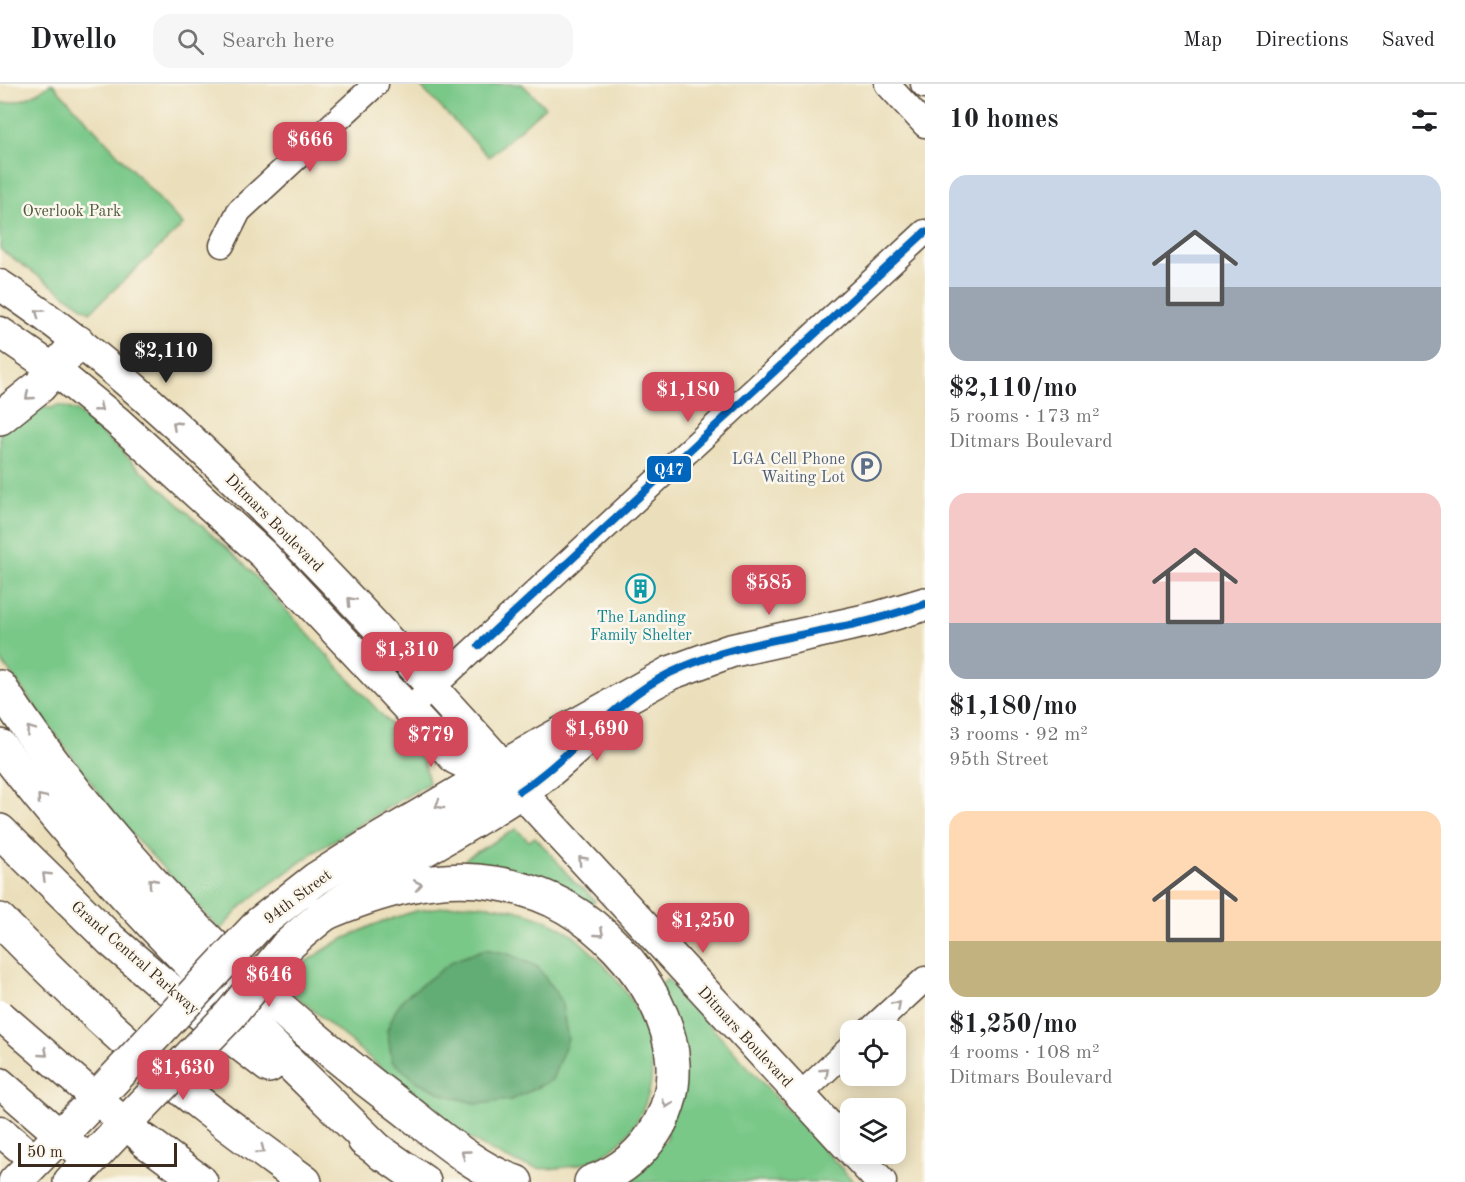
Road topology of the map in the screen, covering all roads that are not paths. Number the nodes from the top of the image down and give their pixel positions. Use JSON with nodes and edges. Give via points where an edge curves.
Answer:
{"nodes":[{"id":1,"x":376,"y":84,"type":"edge"},
{"id":2,"x":887,"y":84,"type":"edge"},
{"id":3,"x":925,"y":125,"type":"edge"},
{"id":4,"x":925,"y":232,"type":"edge"},
{"id":5,"x":222,"y":245,"type":"dead end"},
{"id":6,"x":0,"y":285,"type":"edge"},
{"id":7,"x":0,"y":332,"type":"edge"},
{"id":8,"x":78,"y":342,"type":"junction"},
{"id":9,"x":55,"y":370,"type":"junction"},
{"id":10,"x":0,"y":418,"type":"edge"},
{"id":11,"x":925,"y":604,"type":"edge"},
{"id":12,"x":0,"y":687,"type":"edge"},
{"id":13,"x":433,"y":688,"type":"junction"},
{"id":14,"x":408,"y":710,"type":"junction"},
{"id":15,"x":0,"y":746,"type":"edge"},
{"id":16,"x":505,"y":778,"type":"junction"},
{"id":17,"x":0,"y":831,"type":"edge"},
{"id":18,"x":322,"y":915,"type":"junction"},
{"id":19,"x":0,"y":920,"type":"edge"},
{"id":20,"x":0,"y":939,"type":"edge"},
{"id":21,"x":925,"y":979,"type":"edge"},
{"id":22,"x":0,"y":1015,"type":"edge"},
{"id":23,"x":881,"y":1020,"type":"edge"},
{"id":24,"x":840,"y":1057,"type":"edge"},
{"id":25,"x":0,"y":1083,"type":"edge"},
{"id":26,"x":800,"y":1095,"type":"junction"},
{"id":27,"x":218,"y":1117,"type":"junction"},
{"id":28,"x":0,"y":1131,"type":"edge"},
{"id":29,"x":60,"y":1136,"type":"junction"},
{"id":30,"x":130,"y":1137,"type":"junction"},
{"id":31,"x":840,"y":1138,"type":"edge"},
{"id":32,"x":382,"y":1154,"type":"junction"},
{"id":33,"x":864,"y":1164,"type":"edge"},
{"id":34,"x":25,"y":1171,"type":"edge"},
{"id":35,"x":75,"y":1175,"type":"edge"},
{"id":36,"x":190,"y":1182,"type":"edge"},
{"id":37,"x":201,"y":1182,"type":"edge"},
{"id":38,"x":304,"y":1182,"type":"edge"},
{"id":39,"x":424,"y":1182,"type":"edge"},
{"id":40,"x":516,"y":1182,"type":"edge"},
{"id":41,"x":591,"y":1182,"type":"edge"},
{"id":42,"x":881,"y":1182,"type":"edge"}],
"edges":[{"from":1,"to":5,"type":"street","via":[[239,211]]},
{"from":2,"to":3,"type":"street"},
{"from":4,"to":13,"type":"street"},
{"from":8,"to":6,"type":"street","name":"Ditmars Boulevard","one_way":true},
{"from":7,"to":9,"type":"street","name":"Ditmars Boulevard"},
{"from":8,"to":9,"type":"main road"},
{"from":13,"to":8,"type":"street","name":"Ditmars Boulevard","one_way":true,"via":[[258,503],[169,419]]},
{"from":9,"to":10,"type":"main road","one_way":true},
{"from":9,"to":14,"type":"street","name":"Ditmars Boulevard","one_way":true,"via":[[264,555]]},
{"from":11,"to":16,"type":"main road","name":"94th Street","via":[[714,656],[670,673]]},
{"from":40,"to":12,"type":"main road","one_way":true,"via":[[479,1164],[410,1114],[256,986],[127,853]]},
{"from":13,"to":14,"type":"street"},
{"from":13,"to":16,"type":"street","name":"Ditmars Boulevard","via":[[491,752]]},
{"from":14,"to":16,"type":"street","name":"Ditmars Boulevard","via":[[455,759]]},
{"from":32,"to":15,"type":"main road","one_way":true,"via":[[170,942],[56,816]]},
{"from":16,"to":18,"type":"main road","name":"94th Street","via":[[472,822],[388,870]]},
{"from":26,"to":16,"type":"street","name":"Ditmars Boulevard","one_way":true},
{"from":16,"to":29,"type":"main road","name":"94th Street","one_way":true,"bridge":true,"via":[[316,879],[260,923]]},
{"from":32,"to":17,"type":"main road","name":"Grand Central Parkway","one_way":true,"via":[[160,983]]},
{"from":18,"to":30,"type":"main road","name":"94th Street","bridge":true,"via":[[286,946]]},
{"from":18,"to":41,"type":"main road","one_way":true,"via":[[365,898],[414,886],[456,880],[494,883],[559,904],[614,946],[639,975],[658,1009],[670,1042],[672,1080],[668,1106],[646,1145],[614,1173]]},
{"from":19,"to":27,"type":"main road","via":[[138,1052]]},
{"from":20,"to":27,"type":"main road","via":[[88,1015]]},
{"from":23,"to":21,"type":"street","one_way":true},
{"from":22,"to":30,"type":"street","one_way":true,"bridge":true},
{"from":26,"to":24,"type":"street","one_way":true},
{"from":25,"to":29,"type":"street"},
{"from":26,"to":31,"type":"street","name":"Ditmars Boulevard"},
{"from":27,"to":38,"type":"main road","one_way":true},
{"from":28,"to":34,"type":"street"},
{"from":29,"to":34,"type":"main road","name":"94th Street"},
{"from":29,"to":35,"type":"street"},
{"from":30,"to":35,"type":"main road","name":"94th Street"},
{"from":30,"to":36,"type":"main road"},
{"from":30,"to":37,"type":"main road"},
{"from":32,"to":39,"type":"main road","name":"Grand Central Parkway"},
{"from":33,"to":42,"type":"street"},
{"from":34,"to":35,"type":"main road"}]}
